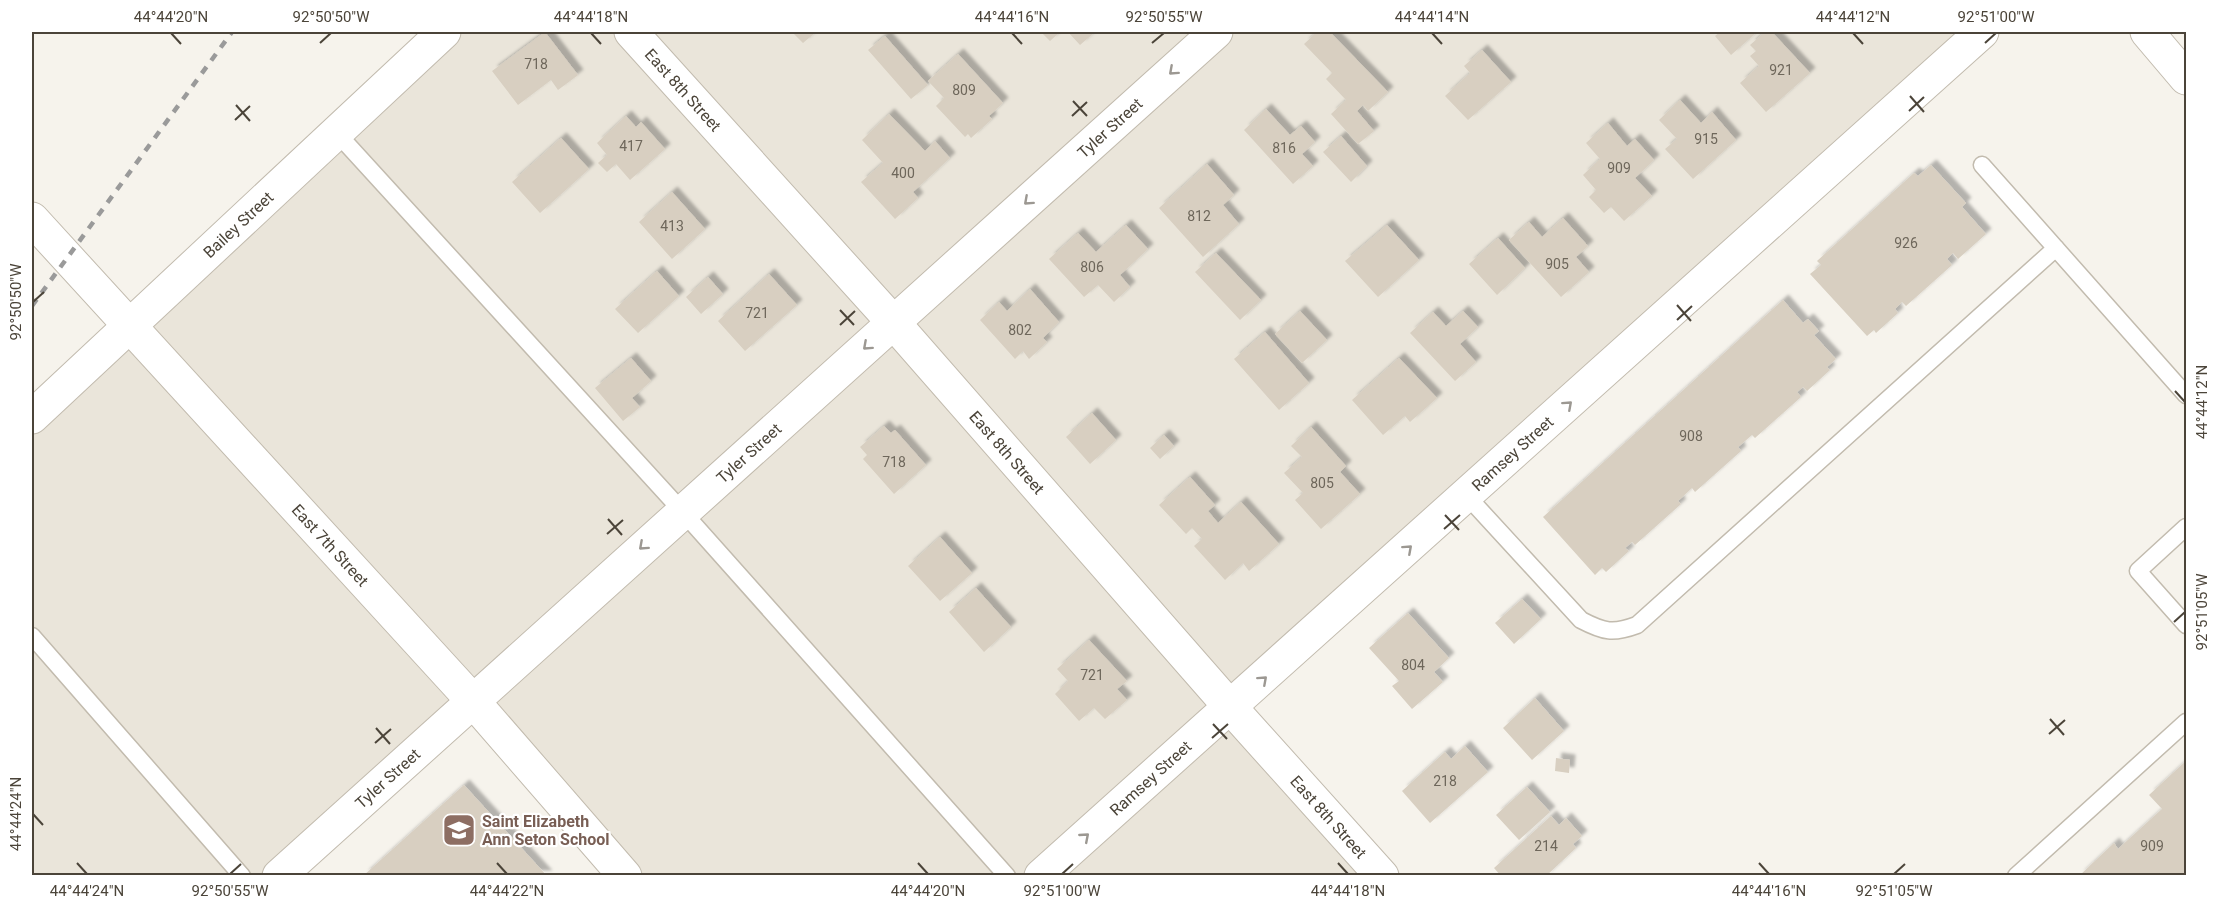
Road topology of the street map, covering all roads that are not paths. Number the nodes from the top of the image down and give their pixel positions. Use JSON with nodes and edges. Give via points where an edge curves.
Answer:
{"nodes":[{"id":1,"x":444,"y":32,"type":"edge"},
{"id":2,"x":631,"y":32,"type":"edge"},
{"id":3,"x":1216,"y":32,"type":"edge"},
{"id":4,"x":1982,"y":32,"type":"edge"},
{"id":5,"x":2147,"y":32,"type":"edge"},
{"id":6,"x":2187,"y":78,"type":"edge"},
{"id":7,"x":335,"y":131,"type":"junction"},
{"id":8,"x":1982,"y":165,"type":"dead end"},
{"id":9,"x":32,"y":219,"type":"edge"},
{"id":10,"x":2056,"y":248,"type":"junction"},
{"id":11,"x":893,"y":322,"type":"junction"},
{"id":12,"x":130,"y":324,"type":"junction"},
{"id":13,"x":2187,"y":395,"type":"edge"},
{"id":14,"x":32,"y":417,"type":"edge"},
{"id":15,"x":1467,"y":496,"type":"junction"},
{"id":16,"x":682,"y":511,"type":"junction"},
{"id":17,"x":2187,"y":527,"type":"edge"},
{"id":18,"x":2187,"y":625,"type":"edge"},
{"id":19,"x":32,"y":636,"type":"edge"},
{"id":20,"x":473,"y":701,"type":"junction"},
{"id":21,"x":1231,"y":708,"type":"junction"},
{"id":22,"x":2187,"y":722,"type":"edge"},
{"id":23,"x":620,"y":874,"type":"edge"},
{"id":24,"x":242,"y":876,"type":"edge"},
{"id":25,"x":279,"y":876,"type":"edge"},
{"id":26,"x":1006,"y":876,"type":"edge"},
{"id":27,"x":1041,"y":876,"type":"edge"},
{"id":28,"x":1382,"y":876,"type":"edge"},
{"id":29,"x":2016,"y":876,"type":"edge"}],
"edges":[{"from":1,"to":7,"type":"street","name":"Bailey Street"},
{"from":2,"to":11,"type":"street","name":"East 8th Street"},
{"from":3,"to":11,"type":"street","name":"Tyler Street","one_way":true},
{"from":15,"to":4,"type":"street","name":"Ramsey Street","one_way":true},
{"from":5,"to":6,"type":"street"},
{"from":7,"to":12,"type":"street","name":"Bailey Street"},
{"from":7,"to":16,"type":"lane"},
{"from":8,"to":10,"type":"lane"},
{"from":9,"to":12,"type":"street","name":"East 7th Street"},
{"from":10,"to":13,"type":"lane"},
{"from":10,"to":15,"type":"lane","via":[[1637,625],[1618,632],[1599,630],[1581,620]]},
{"from":11,"to":16,"type":"street","name":"Tyler Street","one_way":true},
{"from":11,"to":21,"type":"street","name":"East 8th Street"},
{"from":12,"to":14,"type":"street","name":"Bailey Street"},
{"from":12,"to":20,"type":"street","name":"East 7th Street"},
{"from":21,"to":15,"type":"street","name":"Ramsey Street","one_way":true},
{"from":16,"to":20,"type":"street","name":"Tyler Street","one_way":true},
{"from":16,"to":26,"type":"lane"},
{"from":17,"to":18,"type":"lane","via":[[2138,571]]},
{"from":19,"to":24,"type":"lane"},
{"from":20,"to":23,"type":"street","name":"East 7th Street"},
{"from":20,"to":25,"type":"street","name":"Tyler Street"},
{"from":27,"to":21,"type":"street","name":"Ramsey Street","one_way":true},
{"from":21,"to":28,"type":"street","name":"East 8th Street"},
{"from":22,"to":29,"type":"lane"}]}
